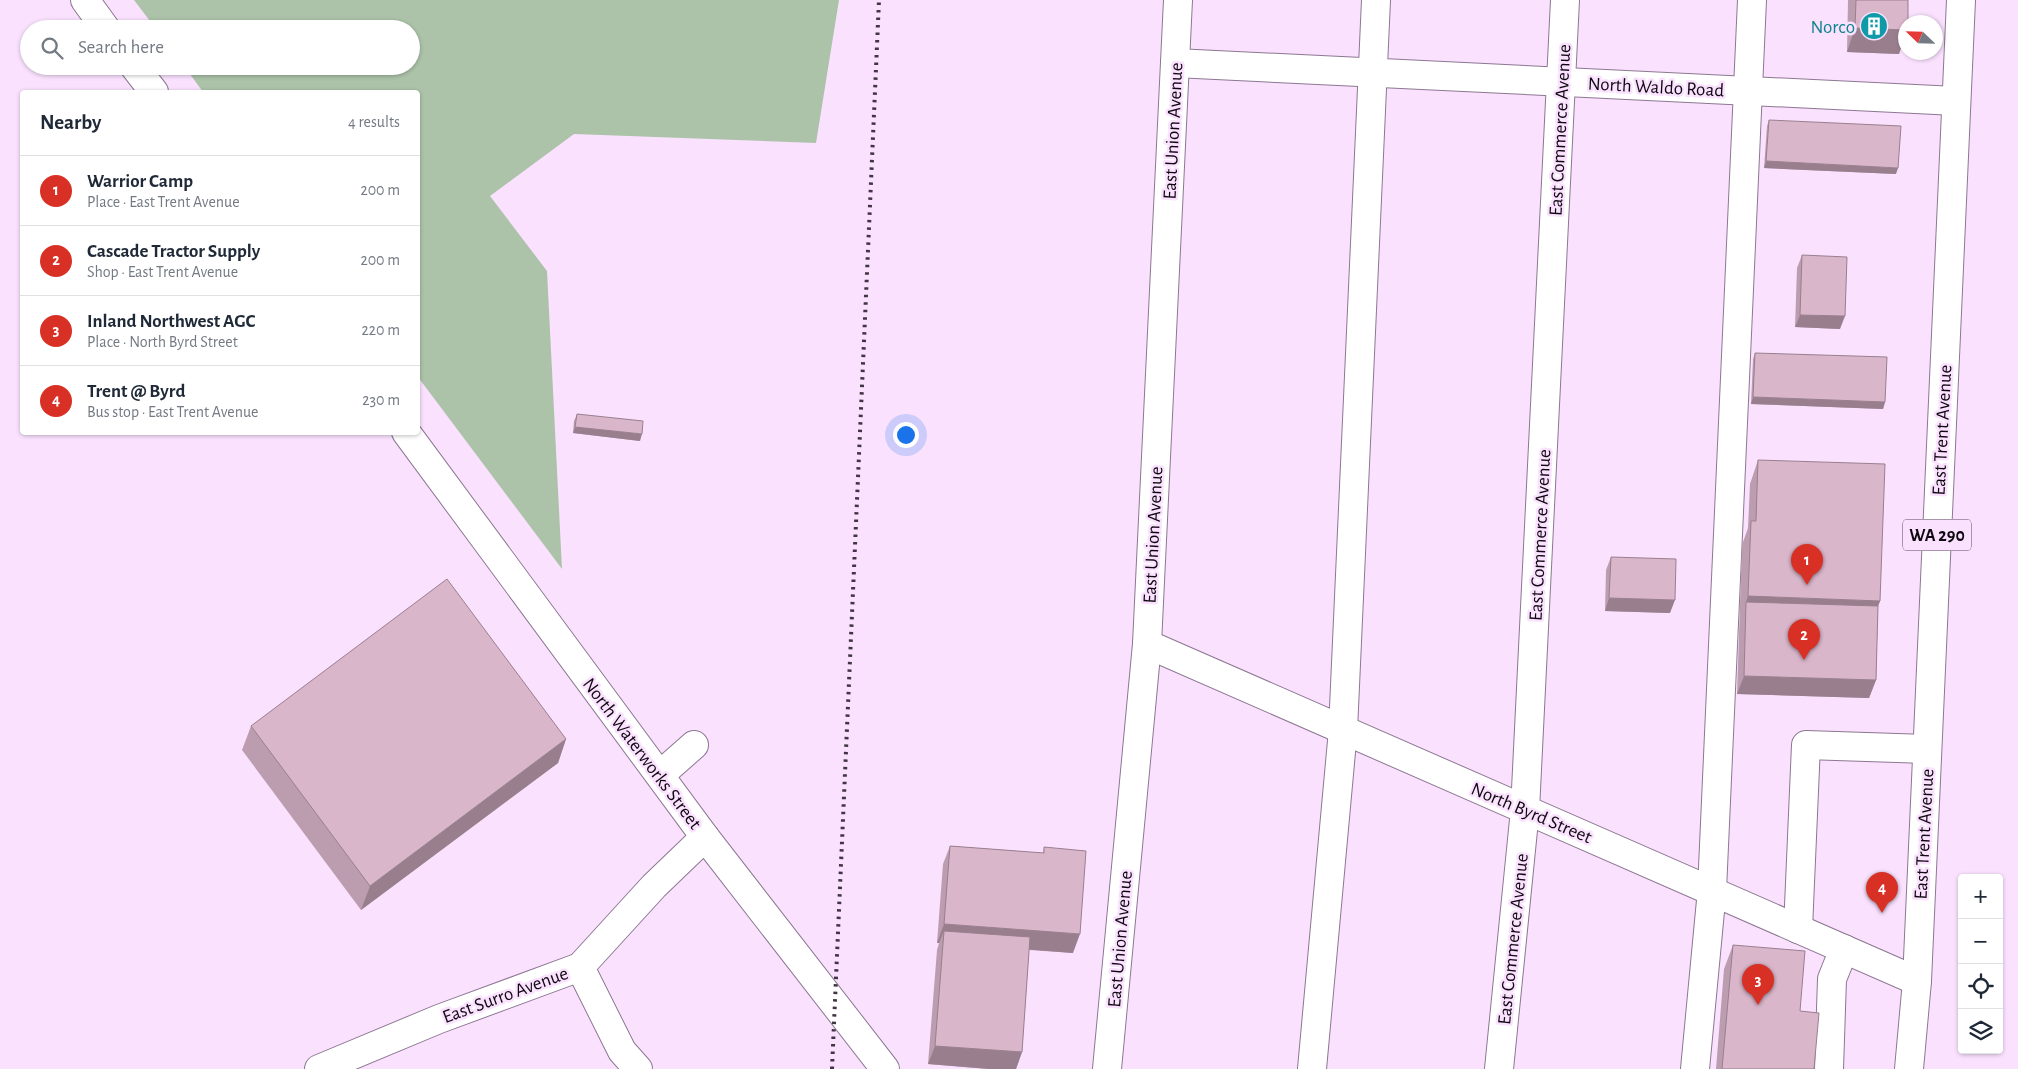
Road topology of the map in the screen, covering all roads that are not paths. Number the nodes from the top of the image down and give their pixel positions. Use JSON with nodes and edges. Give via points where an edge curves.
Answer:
{"nodes":[{"id":1,"x":85,"y":0,"type":"edge"},
{"id":2,"x":1178,"y":0,"type":"edge"},
{"id":3,"x":1376,"y":0,"type":"edge"},
{"id":4,"x":1565,"y":0,"type":"edge"},
{"id":5,"x":1752,"y":0,"type":"edge"},
{"id":6,"x":1961,"y":0,"type":"edge"},
{"id":7,"x":99,"y":20,"type":"edge"},
{"id":8,"x":1175,"y":63,"type":"junction"},
{"id":9,"x":1373,"y":73,"type":"junction"},
{"id":10,"x":141,"y":75,"type":"edge"},
{"id":11,"x":1562,"y":82,"type":"junction"},
{"id":12,"x":152,"y":90,"type":"edge"},
{"id":13,"x":1748,"y":91,"type":"junction"},
{"id":14,"x":1956,"y":101,"type":"junction"},
{"id":15,"x":408,"y":435,"type":"edge"},
{"id":16,"x":1146,"y":644,"type":"junction"},
{"id":17,"x":1343,"y":730,"type":"junction"},
{"id":18,"x":694,"y":745,"type":"dead end"},
{"id":19,"x":1927,"y":749,"type":"junction"},
{"id":20,"x":660,"y":775,"type":"junction"},
{"id":21,"x":1525,"y":810,"type":"junction"},
{"id":22,"x":705,"y":837,"type":"junction"},
{"id":23,"x":1712,"y":890,"type":"junction"},
{"id":24,"x":1798,"y":928,"type":"junction"},
{"id":25,"x":1844,"y":949,"type":"junction"},
{"id":26,"x":580,"y":967,"type":"junction"},
{"id":27,"x":1917,"y":981,"type":"junction"},
{"id":28,"x":318,"y":1069,"type":"edge"},
{"id":29,"x":638,"y":1069,"type":"edge"},
{"id":30,"x":885,"y":1069,"type":"edge"},
{"id":31,"x":1108,"y":1069,"type":"edge"},
{"id":32,"x":1312,"y":1069,"type":"edge"},
{"id":33,"x":1499,"y":1069,"type":"edge"},
{"id":34,"x":1695,"y":1069,"type":"edge"},
{"id":35,"x":1829,"y":1069,"type":"edge"},
{"id":36,"x":1909,"y":1069,"type":"edge"}],
"edges":[{"from":1,"to":7,"type":"street"},
{"from":2,"to":8,"type":"street","name":"East Union Avenue"},
{"from":3,"to":9,"type":"street"},
{"from":4,"to":11,"type":"street","name":"East Commerce Avenue"},
{"from":5,"to":13,"type":"street"},
{"from":6,"to":14,"type":"street","name":"East Trent Avenue","number":"WA 290"},
{"from":8,"to":9,"type":"street","name":"North Waldo Road"},
{"from":8,"to":16,"type":"street","name":"East Union Avenue"},
{"from":9,"to":11,"type":"street","name":"North Waldo Road"},
{"from":9,"to":17,"type":"street"},
{"from":10,"to":12,"type":"street"},
{"from":11,"to":13,"type":"street","name":"North Waldo Road"},
{"from":11,"to":21,"type":"street","name":"East Commerce Avenue"},
{"from":13,"to":14,"type":"street","name":"North Waldo Road"},
{"from":13,"to":23,"type":"street"},
{"from":14,"to":19,"type":"street","name":"East Trent Avenue","number":"WA 290"},
{"from":15,"to":20,"type":"street","name":"North Waterworks Street"},
{"from":16,"to":17,"type":"street","name":"North Byrd Street"},
{"from":16,"to":31,"type":"street","name":"East Union Avenue"},
{"from":17,"to":21,"type":"street","name":"North Byrd Street"},
{"from":17,"to":32,"type":"street"},
{"from":18,"to":20,"type":"street"},
{"from":19,"to":24,"type":"street","via":[[1806,745]]},
{"from":19,"to":27,"type":"street","name":"East Trent Avenue","number":"WA 290"},
{"from":20,"to":22,"type":"street","name":"North Waterworks Street"},
{"from":21,"to":23,"type":"street","name":"North Byrd Street"},
{"from":21,"to":33,"type":"street","name":"East Commerce Avenue"},
{"from":22,"to":26,"type":"street","name":"East Surro Avenue","via":[[654,886]]},
{"from":22,"to":30,"type":"street","name":"North Waterworks Street"},
{"from":23,"to":24,"type":"street","name":"North Byrd Street"},
{"from":23,"to":34,"type":"street"},
{"from":24,"to":25,"type":"street","name":"North Byrd Street"},
{"from":25,"to":27,"type":"street","name":"North Byrd Street"},
{"from":25,"to":35,"type":"street","via":[[1832,979]]},
{"from":26,"to":28,"type":"street","name":"East Surro Avenue","via":[[439,1019]]},
{"from":26,"to":29,"type":"street","via":[[622,1051]]},
{"from":27,"to":36,"type":"street","name":"East Trent Avenue","number":"WA 290"}]}
